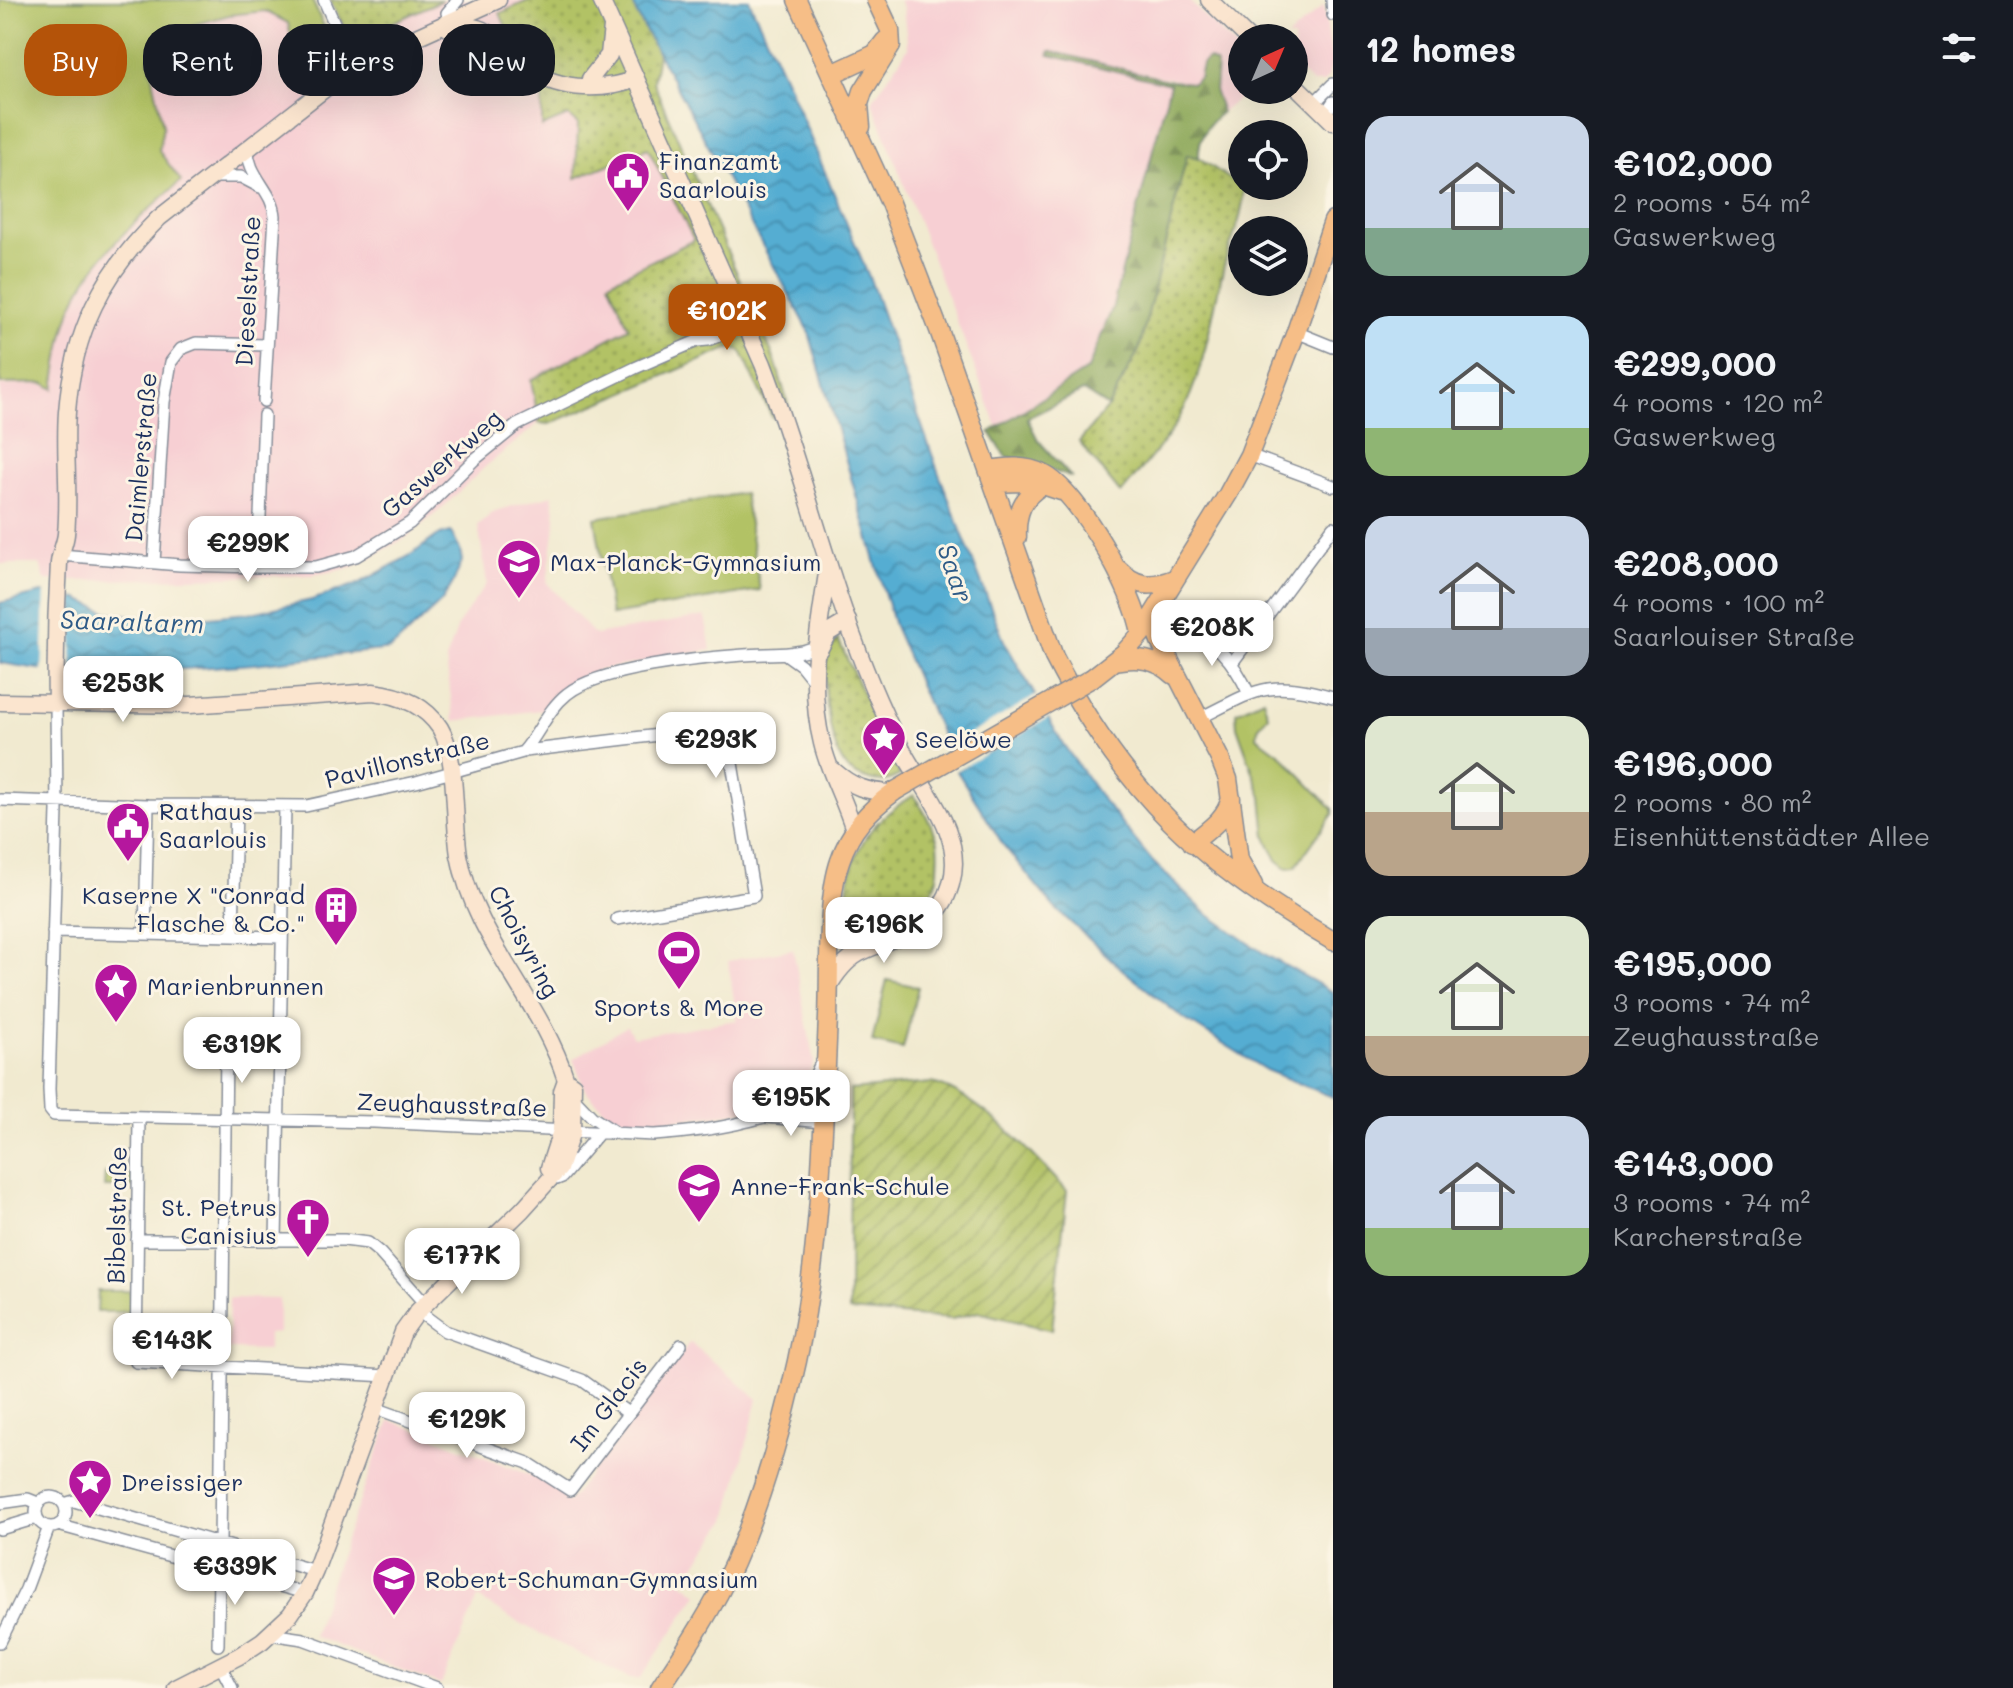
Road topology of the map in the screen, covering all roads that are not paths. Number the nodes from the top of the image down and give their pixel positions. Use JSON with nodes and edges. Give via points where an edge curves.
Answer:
{"nodes":[{"id":1,"x":324,"y":0,"type":"edge"},
{"id":2,"x":458,"y":0,"type":"edge"},
{"id":3,"x":475,"y":0,"type":"edge"},
{"id":4,"x":497,"y":0,"type":"edge"},
{"id":5,"x":601,"y":0,"type":"edge"},
{"id":6,"x":797,"y":0,"type":"edge"},
{"id":7,"x":876,"y":0,"type":"edge"},
{"id":8,"x":1209,"y":0,"type":"edge"},
{"id":9,"x":1332,"y":0,"type":"edge"},
{"id":10,"x":447,"y":13,"type":"junction"},
{"id":11,"x":1333,"y":15,"type":"edge"},
{"id":12,"x":888,"y":22,"type":"junction"},
{"id":13,"x":335,"y":24,"type":"edge"},
{"id":14,"x":494,"y":24,"type":"edge"},
{"id":15,"x":1234,"y":24,"type":"edge"},
{"id":16,"x":613,"y":25,"type":"junction"},
{"id":17,"x":439,"y":30,"type":"edge"},
{"id":18,"x":427,"y":32,"type":"junction"},
{"id":19,"x":875,"y":69,"type":"junction"},
{"id":20,"x":633,"y":71,"type":"junction"},
{"id":21,"x":555,"y":80,"type":"edge"},
{"id":22,"x":835,"y":81,"type":"junction"},
{"id":23,"x":583,"y":82,"type":"junction"},
{"id":24,"x":1333,"y":84,"type":"edge"},
{"id":25,"x":1308,"y":96,"type":"edge"},
{"id":26,"x":1326,"y":111,"type":"edge"},
{"id":27,"x":863,"y":138,"type":"junction"},
{"id":28,"x":248,"y":147,"type":"junction"},
{"id":29,"x":211,"y":177,"type":"junction"},
{"id":30,"x":261,"y":187,"type":"junction"},
{"id":31,"x":1333,"y":221,"type":"edge"},
{"id":32,"x":732,"y":290,"type":"junction"},
{"id":33,"x":745,"y":320,"type":"junction"},
{"id":34,"x":714,"y":327,"type":"junction"},
{"id":35,"x":1296,"y":332,"type":"junction"},
{"id":36,"x":697,"y":341,"type":"junction"},
{"id":37,"x":266,"y":345,"type":"junction"},
{"id":38,"x":1333,"y":347,"type":"edge"},
{"id":39,"x":264,"y":401,"type":"dead end"},
{"id":40,"x":264,"y":415,"type":"dead end"},
{"id":41,"x":1249,"y":455,"type":"junction"},
{"id":42,"x":991,"y":477,"type":"junction"},
{"id":43,"x":1043,"y":485,"type":"junction"},
{"id":44,"x":1333,"y":486,"type":"edge"},
{"id":45,"x":1067,"y":493,"type":"junction"},
{"id":46,"x":1333,"y":527,"type":"edge"},
{"id":47,"x":1017,"y":552,"type":"junction"},
{"id":48,"x":60,"y":555,"type":"junction"},
{"id":49,"x":154,"y":563,"type":"junction"},
{"id":50,"x":829,"y":563,"type":"junction"},
{"id":51,"x":1113,"y":564,"type":"junction"},
{"id":52,"x":258,"y":567,"type":"junction"},
{"id":53,"x":1174,"y":579,"type":"junction"},
{"id":54,"x":848,"y":621,"type":"junction"},
{"id":55,"x":1146,"y":626,"type":"junction"},
{"id":56,"x":1184,"y":630,"type":"dead end"},
{"id":57,"x":815,"y":652,"type":"junction"},
{"id":58,"x":787,"y":655,"type":"junction"},
{"id":59,"x":1114,"y":661,"type":"junction"},
{"id":60,"x":1232,"y":663,"type":"junction"},
{"id":61,"x":813,"y":680,"type":"junction"},
{"id":62,"x":1179,"y":680,"type":"junction"},
{"id":63,"x":1333,"y":685,"type":"edge"},
{"id":64,"x":1249,"y":694,"type":"junction"},
{"id":65,"x":1328,"y":696,"type":"edge"},
{"id":66,"x":56,"y":697,"type":"junction"},
{"id":67,"x":0,"y":702,"type":"edge"},
{"id":68,"x":1200,"y":718,"type":"junction"},
{"id":69,"x":525,"y":751,"type":"junction"},
{"id":70,"x":829,"y":766,"type":"junction"},
{"id":71,"x":451,"y":773,"type":"junction"},
{"id":72,"x":894,"y":792,"type":"junction"},
{"id":73,"x":1232,"y":795,"type":"junction"},
{"id":74,"x":0,"y":800,"type":"edge"},
{"id":75,"x":57,"y":801,"type":"junction"},
{"id":76,"x":148,"y":805,"type":"junction"},
{"id":77,"x":236,"y":806,"type":"junction"},
{"id":78,"x":285,"y":807,"type":"junction"},
{"id":79,"x":1234,"y":822,"type":"junction"},
{"id":80,"x":854,"y":830,"type":"junction"},
{"id":81,"x":1198,"y":849,"type":"junction"},
{"id":82,"x":1261,"y":897,"type":"junction"},
{"id":83,"x":833,"y":912,"type":"junction"},
{"id":84,"x":617,"y":919,"type":"dead end"},
{"id":85,"x":919,"y":927,"type":"junction"},
{"id":86,"x":53,"y":932,"type":"junction"},
{"id":87,"x":145,"y":934,"type":"junction"},
{"id":88,"x":233,"y":936,"type":"junction"},
{"id":89,"x":281,"y":937,"type":"junction"},
{"id":90,"x":1333,"y":941,"type":"edge"},
{"id":91,"x":830,"y":984,"type":"junction"},
{"id":92,"x":827,"y":1048,"type":"junction"},
{"id":93,"x":282,"y":1051,"type":"junction"},
{"id":94,"x":566,"y":1080,"type":"junction"},
{"id":95,"x":573,"y":1097,"type":"junction"},
{"id":96,"x":785,"y":1111,"type":"junction"},
{"id":97,"x":823,"y":1115,"type":"junction"},
{"id":98,"x":139,"y":1117,"type":"junction"},
{"id":99,"x":765,"y":1117,"type":"junction"},
{"id":100,"x":223,"y":1120,"type":"junction"},
{"id":101,"x":280,"y":1122,"type":"junction"},
{"id":102,"x":567,"y":1131,"type":"junction"},
{"id":103,"x":599,"y":1133,"type":"junction"},
{"id":104,"x":618,"y":1134,"type":"junction"},
{"id":105,"x":546,"y":1183,"type":"junction"},
{"id":106,"x":137,"y":1240,"type":"junction"},
{"id":107,"x":222,"y":1241,"type":"junction"},
{"id":108,"x":276,"y":1241,"type":"junction"},
{"id":109,"x":421,"y":1307,"type":"junction"},
{"id":110,"x":681,"y":1345,"type":"dead end"},
{"id":111,"x":220,"y":1365,"type":"junction"},
{"id":112,"x":387,"y":1376,"type":"junction"},
{"id":113,"x":375,"y":1408,"type":"junction"},
{"id":114,"x":628,"y":1413,"type":"junction"},
{"id":115,"x":0,"y":1503,"type":"edge"},
{"id":116,"x":38,"y":1503,"type":"junction"},
{"id":117,"x":64,"y":1504,"type":"junction"},
{"id":118,"x":37,"y":1518,"type":"junction"},
{"id":119,"x":53,"y":1526,"type":"junction"},
{"id":120,"x":0,"y":1529,"type":"edge"},
{"id":121,"x":220,"y":1544,"type":"junction"},
{"id":122,"x":253,"y":1553,"type":"junction"},
{"id":123,"x":219,"y":1569,"type":"junction"},
{"id":124,"x":315,"y":1571,"type":"junction"},
{"id":125,"x":247,"y":1577,"type":"junction"},
{"id":126,"x":305,"y":1593,"type":"junction"},
{"id":127,"x":279,"y":1626,"type":"junction"},
{"id":128,"x":303,"y":1639,"type":"junction"},
{"id":129,"x":0,"y":1642,"type":"edge"},
{"id":130,"x":218,"y":1645,"type":"dead end"},
{"id":131,"x":220,"y":1665,"type":"junction"},
{"id":132,"x":176,"y":1688,"type":"edge"},
{"id":133,"x":232,"y":1688,"type":"edge"},
{"id":134,"x":437,"y":1688,"type":"edge"},
{"id":135,"x":660,"y":1688,"type":"edge"}],
"edges":[{"from":1,"to":13,"type":"street"},
{"from":2,"to":10,"type":"street"},
{"from":3,"to":10,"type":"street"},
{"from":4,"to":14,"type":"street"},
{"from":4,"to":18,"type":"street"},
{"from":5,"to":16,"type":"street"},
{"from":6,"to":22,"type":"main road"},
{"from":7,"to":12,"type":"main road"},
{"from":8,"to":15,"type":"street"},
{"from":9,"to":11,"type":"street"},
{"from":10,"to":48,"type":"street","via":[[327,74],[152,211],[101,270],[67,350],[58,409]]},
{"from":12,"to":19,"type":"main road","via":[[891,46]]},
{"from":12,"to":22,"type":"main road","via":[[886,39],[875,54]]},
{"from":16,"to":20,"type":"street"},
{"from":16,"to":23,"type":"street","via":[[609,55]]},
{"from":17,"to":18,"type":"street"},
{"from":18,"to":28,"type":"street","via":[[336,80]]},
{"from":19,"to":22,"type":"main road"},
{"from":19,"to":27,"type":"main road","via":[[859,104]]},
{"from":20,"to":23,"type":"street","via":[[615,85]]},
{"from":20,"to":32,"type":"street"},
{"from":21,"to":23,"type":"street"},
{"from":22,"to":27,"type":"main road"},
{"from":24,"to":26,"type":"street"},
{"from":25,"to":26,"type":"street"},
{"from":27,"to":42,"type":"main road"},
{"from":28,"to":29,"type":"street"},
{"from":28,"to":30,"type":"street","name":"Dieselstraße","via":[[250,168]]},
{"from":29,"to":30,"type":"street","name":"Dieselstraße","via":[[241,177]]},
{"from":29,"to":48,"type":"street","via":[[123,255],[85,324],[67,410],[66,536]]},
{"from":30,"to":37,"type":"street","name":"Dieselstraße","via":[[275,216]]},
{"from":31,"to":35,"type":"main road"},
{"from":32,"to":33,"type":"street"},
{"from":32,"to":34,"type":"street","name":"Gaswerkweg"},
{"from":33,"to":34,"type":"street","name":"Gaswerkweg"},
{"from":33,"to":36,"type":"street","name":"Gaswerkweg"},
{"from":33,"to":50,"type":"street","via":[[784,419]]},
{"from":34,"to":36,"type":"street","name":"Gaswerkweg"},
{"from":35,"to":38,"type":"street"},
{"from":35,"to":41,"type":"main road"},
{"from":36,"to":52,"type":"street","name":"Gaswerkweg","via":[[517,425],[410,523],[356,556],[316,567]]},
{"from":37,"to":39,"type":"street","name":"Dieselstraße"},
{"from":37,"to":49,"type":"street","name":"Daimlerstraße","via":[[196,343],[181,349],[171,362]]},
{"from":40,"to":52,"type":"street"},
{"from":41,"to":44,"type":"street"},
{"from":41,"to":53,"type":"main road"},
{"from":42,"to":43,"type":"main road"},
{"from":42,"to":45,"type":"main road","via":[[1026,468],[1044,474]]},
{"from":42,"to":47,"type":"main road"},
{"from":43,"to":45,"type":"main road"},
{"from":43,"to":47,"type":"main road","via":[[1019,509]]},
{"from":45,"to":51,"type":"main road"},
{"from":46,"to":60,"type":"street"},
{"from":47,"to":81,"type":"main road","via":[[1054,657],[1080,708],[1157,810]]},
{"from":48,"to":49,"type":"street","name":"Gaswerkweg"},
{"from":48,"to":66,"type":"street"},
{"from":49,"to":52,"type":"street","name":"Gaswerkweg"},
{"from":50,"to":54,"type":"street"},
{"from":50,"to":57,"type":"street"},
{"from":51,"to":53,"type":"main road","via":[[1144,586]]},
{"from":51,"to":55,"type":"main road"},
{"from":53,"to":55,"type":"main road"},
{"from":54,"to":57,"type":"street","via":[[828,633]]},
{"from":54,"to":85,"type":"street","via":[[886,716],[947,828],[954,858],[952,882],[939,907]]},
{"from":55,"to":59,"type":"main road"},
{"from":55,"to":62,"type":"main road"},
{"from":56,"to":60,"type":"street","via":[[1212,644]]},
{"from":57,"to":58,"type":"street","name":"Pavillonstraße"},
{"from":57,"to":61,"type":"street"},
{"from":58,"to":61,"type":"street"},
{"from":58,"to":69,"type":"street","name":"Pavillonstraße","via":[[721,656],[585,682],[555,705]]},
{"from":59,"to":62,"type":"main road","via":[[1149,660]]},
{"from":59,"to":72,"type":"main road","bridge":true},
{"from":60,"to":64,"type":"street"},
{"from":61,"to":70,"type":"street"},
{"from":62,"to":68,"type":"main road"},
{"from":63,"to":65,"type":"street"},
{"from":64,"to":65,"type":"street","via":[[1279,687]]},
{"from":64,"to":68,"type":"street"},
{"from":66,"to":67,"type":"street","name":"Choisyring"},
{"from":66,"to":71,"type":"street","name":"Choisyring","via":[[190,705],[390,694],[429,715],[441,730]]},
{"from":66,"to":75,"type":"street"},
{"from":68,"to":73,"type":"main road"},
{"from":69,"to":71,"type":"street","name":"Pavillonstraße"},
{"from":69,"to":84,"type":"street","via":[[726,727],[754,896]]},
{"from":70,"to":72,"type":"street","via":[[861,790]]},
{"from":70,"to":80,"type":"street"},
{"from":71,"to":78,"type":"street","name":"Pavillonstraße"},
{"from":71,"to":94,"type":"street","name":"Choisyring","via":[[459,857],[480,917],[539,1019]]},
{"from":72,"to":80,"type":"main road"},
{"from":73,"to":79,"type":"main road"},
{"from":73,"to":81,"type":"main road","via":[[1226,813]]},
{"from":74,"to":75,"type":"street","name":"Pavillonstraße"},
{"from":75,"to":76,"type":"street","name":"Pavillonstraße"},
{"from":75,"to":86,"type":"street"},
{"from":76,"to":77,"type":"street","name":"Pavillonstraße"},
{"from":76,"to":87,"type":"street"},
{"from":77,"to":78,"type":"street","name":"Pavillonstraße"},
{"from":77,"to":88,"type":"street"},
{"from":78,"to":89,"type":"street"},
{"from":79,"to":81,"type":"main road","via":[[1230,834]]},
{"from":79,"to":82,"type":"main road","via":[[1239,860]]},
{"from":80,"to":83,"type":"main road","via":[[838,868]]},
{"from":81,"to":82,"type":"main road"},
{"from":82,"to":90,"type":"main road"},
{"from":83,"to":85,"type":"street","via":[[848,924],[872,931]]},
{"from":83,"to":91,"type":"main road"},
{"from":85,"to":91,"type":"street","via":[[863,951]]},
{"from":86,"to":87,"type":"street"},
{"from":86,"to":98,"type":"street","name":"Zeughausstraße","via":[[50,1111],[56,1116]]},
{"from":87,"to":88,"type":"street"},
{"from":88,"to":89,"type":"street"},
{"from":89,"to":93,"type":"street"},
{"from":91,"to":92,"type":"main road"},
{"from":92,"to":96,"type":"street","via":[[812,1082]]},
{"from":92,"to":97,"type":"main road"},
{"from":93,"to":100,"type":"street","via":[[226,1050]]},
{"from":93,"to":101,"type":"street"},
{"from":94,"to":95,"type":"street","name":"Choisyring","via":[[573,1085]]},
{"from":94,"to":102,"type":"street","name":"Choisyring","via":[[562,1091]]},
{"from":95,"to":102,"type":"street","name":"Choisyring"},
{"from":95,"to":104,"type":"street","name":"Zeughausstraße"},
{"from":96,"to":97,"type":"street","name":"Zeughausstraße"},
{"from":96,"to":99,"type":"street","name":"Zeughausstraße"},
{"from":97,"to":99,"type":"street","name":"Zeughausstraße"},
{"from":97,"to":135,"type":"main road","via":[[812,1273],[797,1360],[773,1450],[734,1563]]},
{"from":98,"to":100,"type":"street","name":"Zeughausstraße"},
{"from":98,"to":106,"type":"street","name":"Bibelstraße"},
{"from":99,"to":104,"type":"street","name":"Zeughausstraße","via":[[686,1133]]},
{"from":100,"to":101,"type":"street","name":"Zeughausstraße"},
{"from":100,"to":107,"type":"street"},
{"from":101,"to":102,"type":"street","name":"Zeughausstraße"},
{"from":101,"to":108,"type":"street"},
{"from":102,"to":103,"type":"street","name":"Zeughausstraße"},
{"from":102,"to":105,"type":"street","name":"Choisyring"},
{"from":103,"to":104,"type":"street","name":"Zeughausstraße"},
{"from":103,"to":105,"type":"street","via":[[562,1177]]},
{"from":105,"to":109,"type":"street"},
{"from":106,"to":107,"type":"street"},
{"from":106,"to":111,"type":"street","name":"Bibelstraße","via":[[136,1362]]},
{"from":107,"to":108,"type":"street"},
{"from":107,"to":111,"type":"street"},
{"from":108,"to":109,"type":"street","via":[[368,1243]]},
{"from":109,"to":112,"type":"street","via":[[403,1332]]},
{"from":109,"to":114,"type":"street","via":[[445,1331],[582,1380]]},
{"from":110,"to":114,"type":"street","name":"Im Glacis"},
{"from":111,"to":112,"type":"street"},
{"from":111,"to":121,"type":"street"},
{"from":112,"to":113,"type":"street"},
{"from":113,"to":114,"type":"street","name":"Im Glacis","via":[[528,1463],[570,1490]]},
{"from":113,"to":124,"type":"street"},
{"from":115,"to":116,"type":"street"},
{"from":116,"to":117,"type":"street","via":[[50,1497]]},
{"from":116,"to":118,"type":"street"},
{"from":117,"to":119,"type":"street","via":[[66,1514]]},
{"from":117,"to":121,"type":"street","via":[[74,1501]]},
{"from":118,"to":119,"type":"street"},
{"from":118,"to":120,"type":"street"},
{"from":119,"to":123,"type":"street"},
{"from":119,"to":129,"type":"street"},
{"from":121,"to":122,"type":"street"},
{"from":122,"to":124,"type":"street"},
{"from":122,"to":125,"type":"street","via":[[256,1565]]},
{"from":123,"to":125,"type":"street"},
{"from":123,"to":130,"type":"street"},
{"from":124,"to":126,"type":"street"},
{"from":125,"to":126,"type":"street"},
{"from":126,"to":127,"type":"street"},
{"from":127,"to":128,"type":"street"},
{"from":127,"to":128,"type":"street"},
{"from":127,"to":131,"type":"street"},
{"from":128,"to":134,"type":"street"},
{"from":131,"to":132,"type":"street"},
{"from":131,"to":133,"type":"street"}]}
